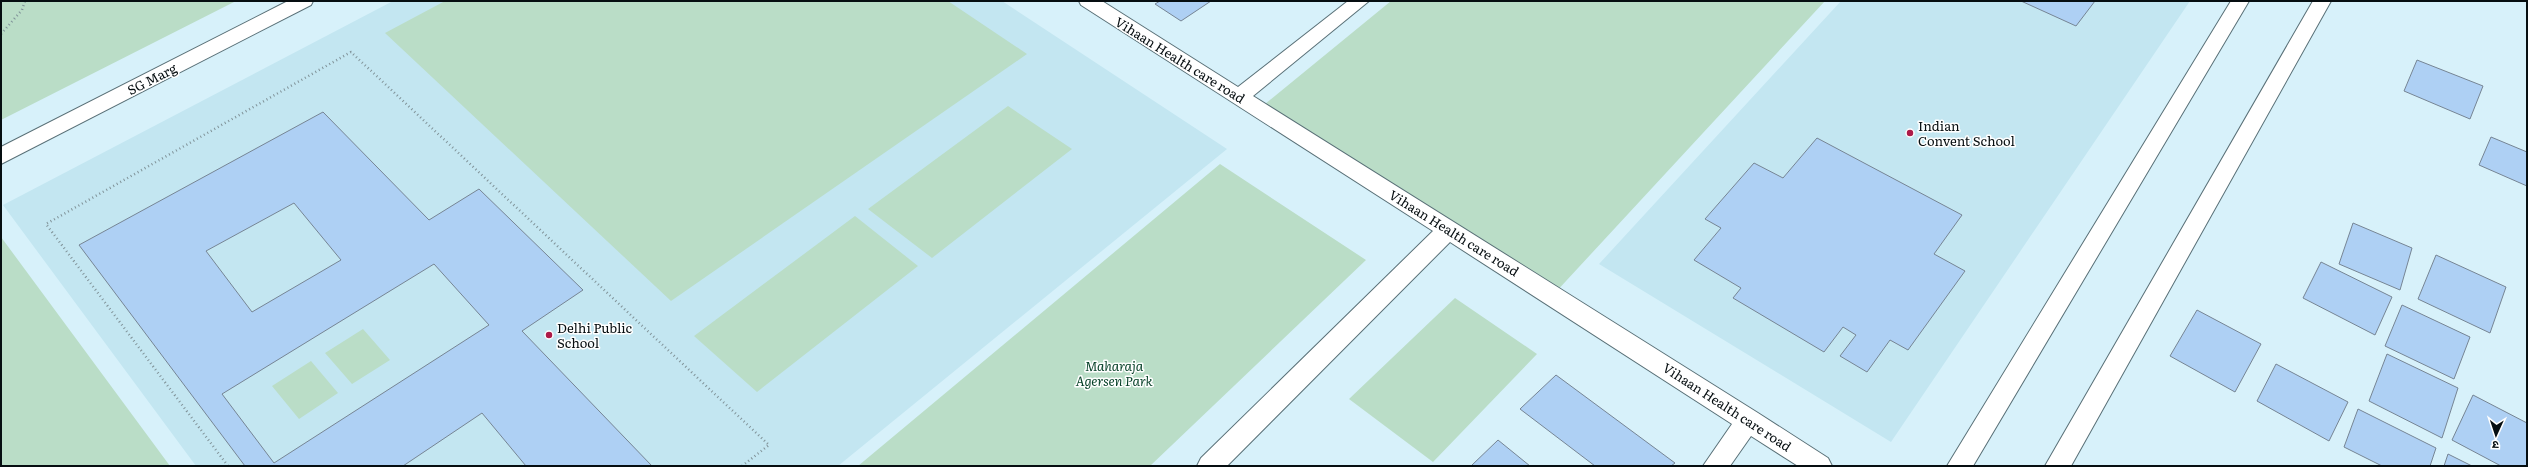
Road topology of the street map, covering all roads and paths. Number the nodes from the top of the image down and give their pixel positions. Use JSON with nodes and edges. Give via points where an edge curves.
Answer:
{"nodes":[{"id":1,"x":25,"y":1,"type":"edge"},
{"id":2,"x":304,"y":1,"type":"edge"},
{"id":3,"x":1088,"y":1,"type":"edge"},
{"id":4,"x":1360,"y":1,"type":"edge"},
{"id":5,"x":2240,"y":1,"type":"edge"},
{"id":6,"x":2322,"y":1,"type":"edge"},
{"id":7,"x":1,"y":34,"type":"edge"},
{"id":8,"x":1239,"y":97,"type":"junction"},
{"id":9,"x":1,"y":156,"type":"edge"},
{"id":10,"x":1448,"y":230,"type":"junction"},
{"id":11,"x":1748,"y":420,"type":"junction"},
{"id":12,"x":228,"y":466,"type":"edge"},
{"id":13,"x":742,"y":466,"type":"edge"},
{"id":14,"x":1210,"y":466,"type":"edge"},
{"id":15,"x":1716,"y":466,"type":"edge"},
{"id":16,"x":1819,"y":466,"type":"edge"},
{"id":17,"x":1960,"y":466,"type":"edge"},
{"id":18,"x":2058,"y":466,"type":"edge"}],
"edges":[{"from":1,"to":7,"type":"path","via":[[22,10]]},
{"from":2,"to":9,"type":"street","name":"SG Marg"},
{"from":3,"to":8,"type":"street","name":"Vihaan Health care road"},
{"from":4,"to":8,"type":"street"},
{"from":5,"to":17,"type":"street"},
{"from":6,"to":18,"type":"street"},
{"from":8,"to":10,"type":"street","name":"Vihaan Health care road"},
{"from":10,"to":11,"type":"street","name":"Vihaan Health care road"},
{"from":10,"to":14,"type":"street"},
{"from":11,"to":15,"type":"street"},
{"from":11,"to":16,"type":"street","name":"Vihaan Health care road"},
{"from":12,"to":13,"type":"path","via":[[46,224],[351,52],[769,444]]}]}
